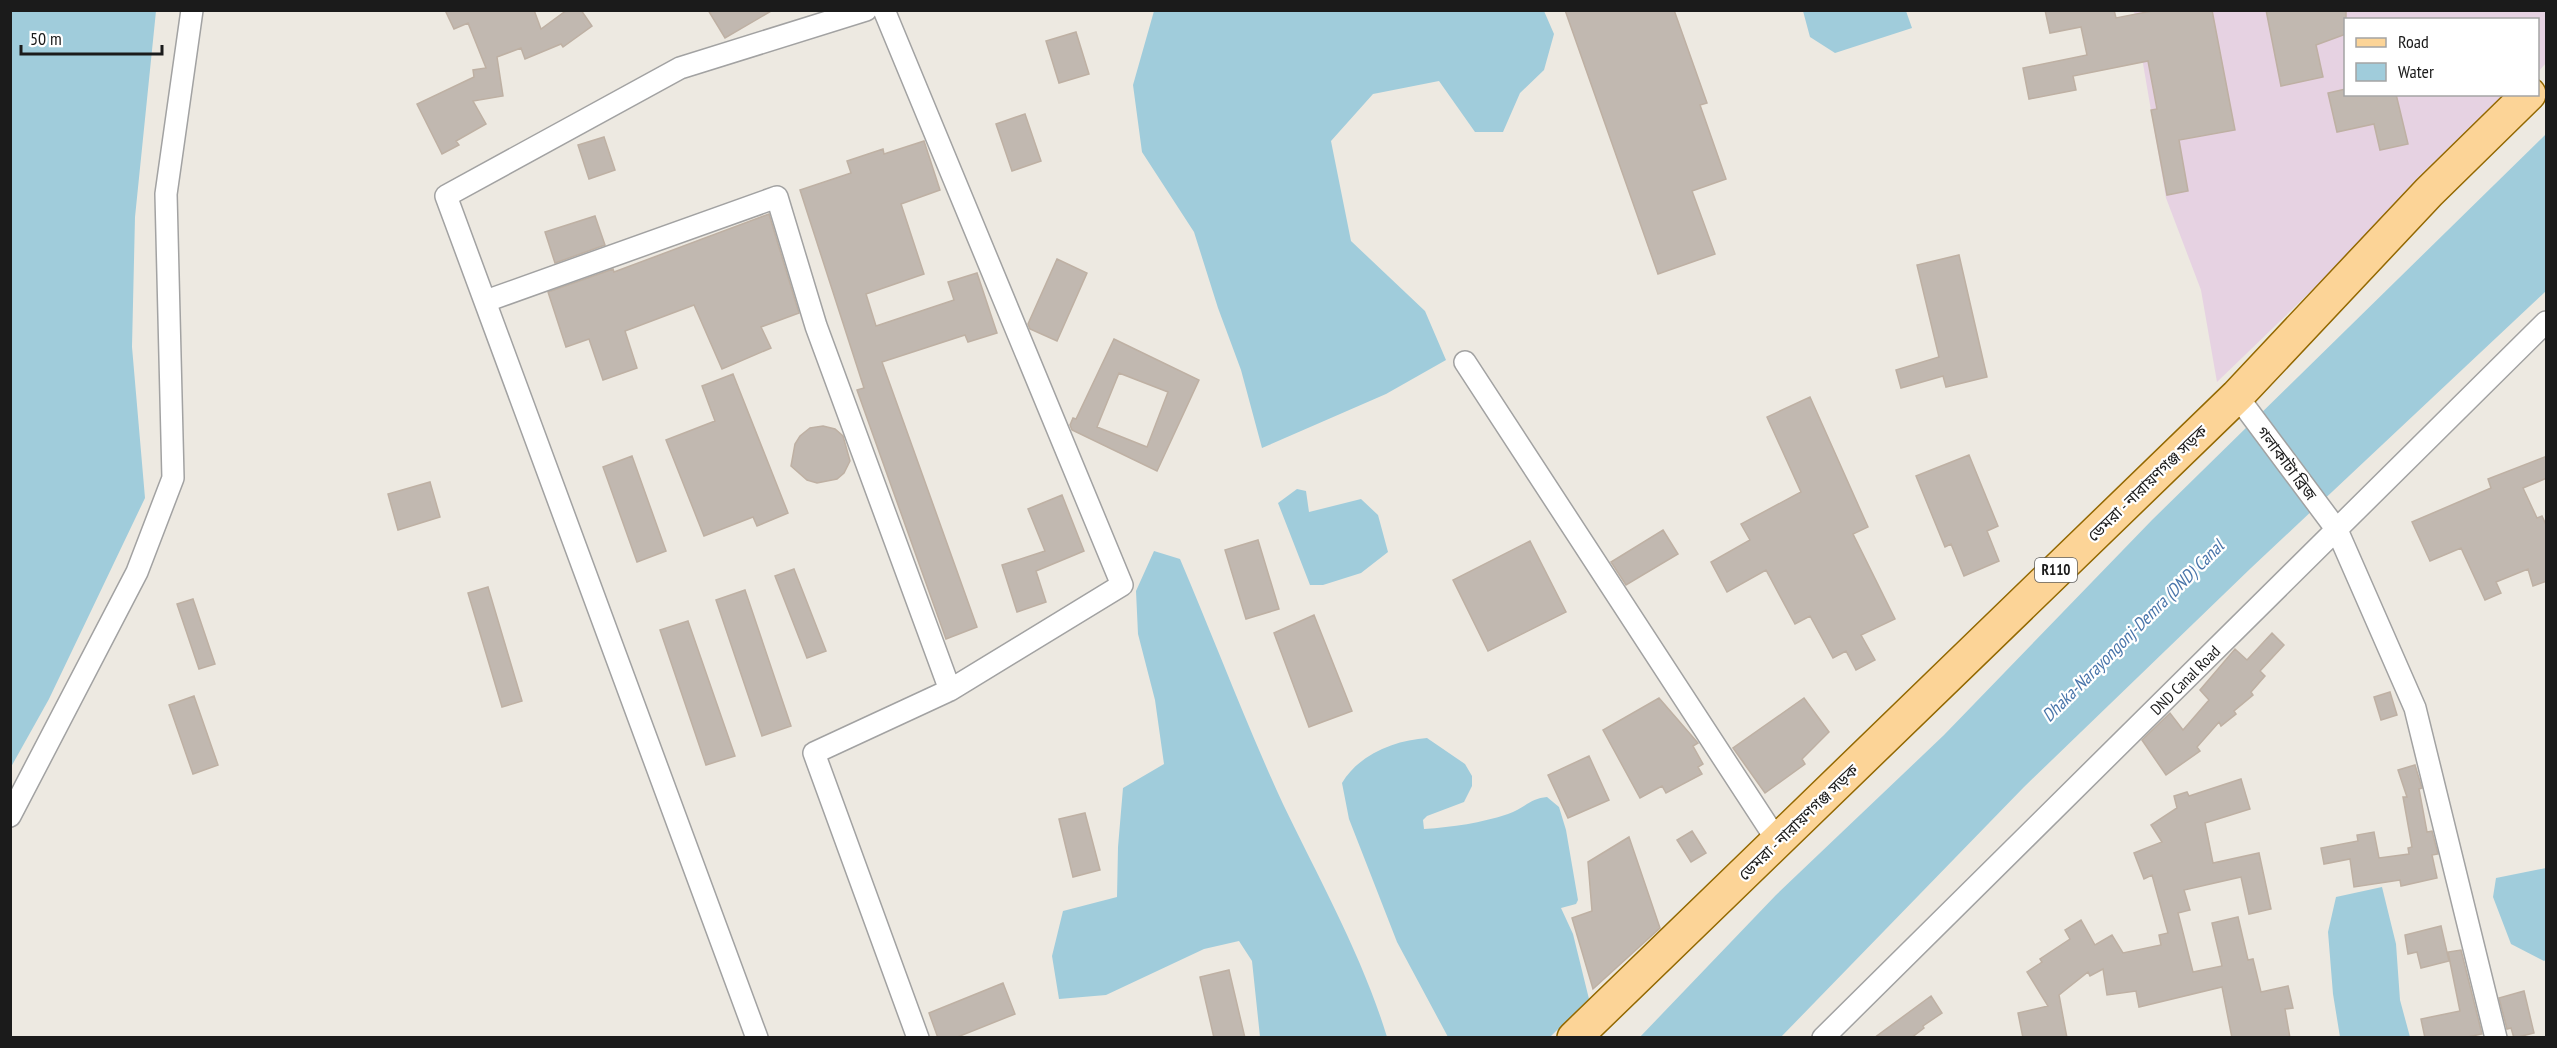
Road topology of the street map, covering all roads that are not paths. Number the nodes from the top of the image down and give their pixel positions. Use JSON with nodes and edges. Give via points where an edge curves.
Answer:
{"nodes":[{"id":1,"x":192,"y":10,"type":"edge"},
{"id":2,"x":866,"y":10,"type":"edge"},
{"id":3,"x":884,"y":10,"type":"edge"},
{"id":4,"x":2527,"y":96,"type":"edge"},
{"id":5,"x":486,"y":301,"type":"junction"},
{"id":6,"x":2547,"y":322,"type":"edge"},
{"id":7,"x":1465,"y":362,"type":"dead end"},
{"id":8,"x":2237,"y":396,"type":"junction"},
{"id":9,"x":2337,"y":530,"type":"junction"},
{"id":10,"x":950,"y":690,"type":"junction"},
{"id":11,"x":10,"y":816,"type":"edge"},
{"id":12,"x":1778,"y":842,"type":"junction"},
{"id":13,"x":1836,"y":1033,"type":"edge"},
{"id":14,"x":757,"y":1038,"type":"edge"},
{"id":15,"x":918,"y":1038,"type":"edge"},
{"id":16,"x":1574,"y":1038,"type":"edge"},
{"id":17,"x":2496,"y":1038,"type":"edge"}],
"edges":[{"from":1,"to":11,"type":"street","via":[[166,194],[173,478],[137,572]]},
{"from":2,"to":5,"type":"street","via":[[680,68],[446,196]]},
{"from":3,"to":10,"type":"street","via":[[1122,585]]},
{"from":4,"to":8,"type":"main road","name":"ডেমরা - নারায়ণগঞ্জ সড়ক","number":"R110","via":[[2429,192]]},
{"from":5,"to":10,"type":"street","via":[[777,197],[816,327]]},
{"from":5,"to":14,"type":"street"},
{"from":6,"to":9,"type":"street","name":"DND Canal Road"},
{"from":7,"to":12,"type":"street"},
{"from":8,"to":9,"type":"street","name":"গলাকাটা ব্রিজ"},
{"from":8,"to":12,"type":"main road","name":"ডেমরা - নারায়ণগঞ্জ সড়ক","number":"R110"},
{"from":9,"to":13,"type":"street","name":"DND Canal Road"},
{"from":9,"to":17,"type":"street","name":"গলাকাটা ব্রিজ","via":[[2415,708]]},
{"from":10,"to":15,"type":"street","via":[[814,753]]},
{"from":12,"to":16,"type":"main road","name":"ডেমরা - নারায়ণগঞ্জ সড়ক","number":"R110"}]}
